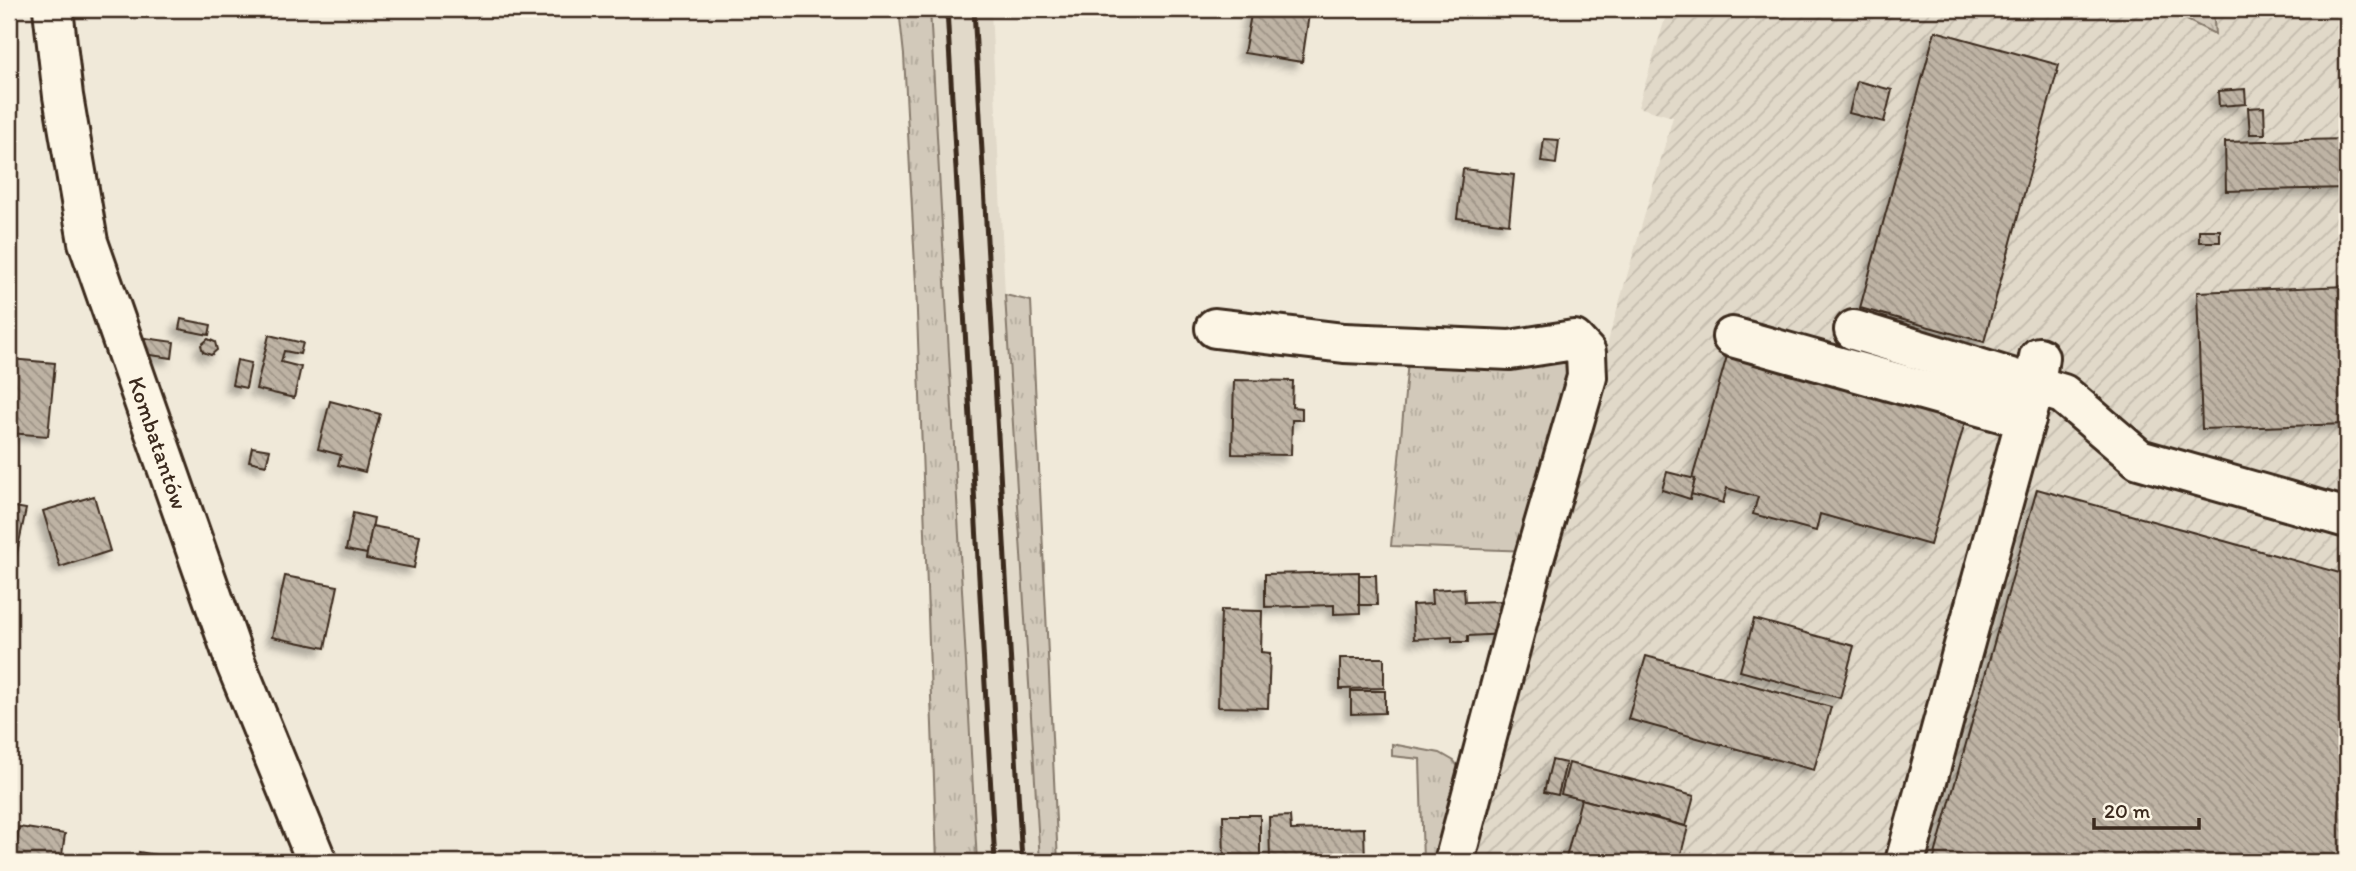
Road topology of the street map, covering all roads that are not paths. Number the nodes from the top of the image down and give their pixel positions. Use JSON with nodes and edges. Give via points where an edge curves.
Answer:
{"nodes":[{"id":1,"x":53,"y":9,"type":"edge"},
{"id":2,"x":1215,"y":328,"type":"dead end"},
{"id":3,"x":1854,"y":330,"type":"dead end"},
{"id":4,"x":1732,"y":337,"type":"dead end"},
{"id":5,"x":2033,"y":387,"type":"junction"},
{"id":6,"x":2347,"y":518,"type":"edge"},
{"id":7,"x":317,"y":862,"type":"edge"},
{"id":8,"x":1454,"y":862,"type":"edge"},
{"id":9,"x":1905,"y":862,"type":"edge"}],
"edges":[{"from":1,"to":7,"type":"street","name":"Kombatantów","via":[[88,242],[236,664]]},
{"from":2,"to":8,"type":"street","via":[[1344,343],[1510,350],[1574,340],[1586,353],[1587,377]]},
{"from":3,"to":5,"type":"street"},
{"from":4,"to":5,"type":"street"},
{"from":5,"to":6,"type":"street","via":[[2063,394],[2139,459]]},
{"from":5,"to":9,"type":"street"}]}
